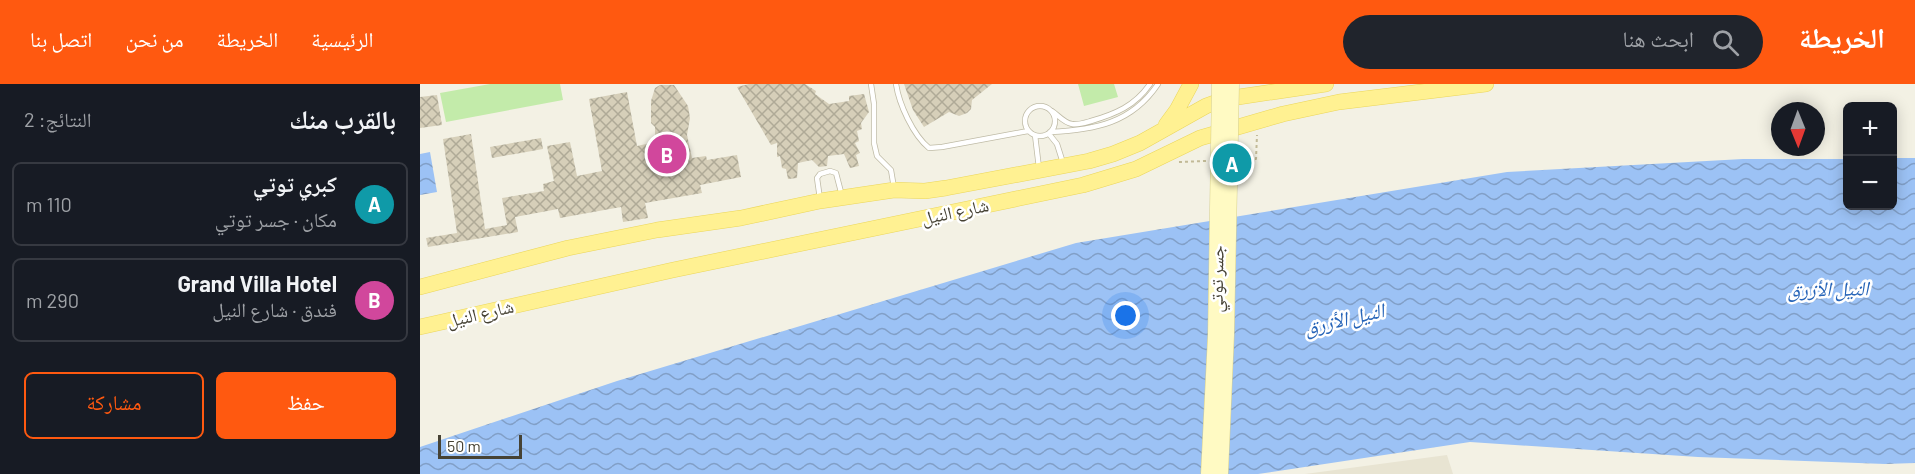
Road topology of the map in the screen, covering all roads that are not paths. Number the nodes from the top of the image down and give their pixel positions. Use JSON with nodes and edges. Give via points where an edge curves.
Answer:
{"nodes":[{"id":1,"x":872,"y":84,"type":"edge"},
{"id":2,"x":896,"y":84,"type":"edge"},
{"id":3,"x":1150,"y":84,"type":"edge"},
{"id":4,"x":1158,"y":84,"type":"edge"},
{"id":5,"x":1191,"y":84,"type":"edge"},
{"id":6,"x":1219,"y":84,"type":"edge"},
{"id":7,"x":1232,"y":84,"type":"edge"},
{"id":8,"x":1326,"y":84,"type":"edge"},
{"id":9,"x":1486,"y":84,"type":"edge"},
{"id":10,"x":1052,"y":111,"type":"junction"},
{"id":11,"x":1028,"y":131,"type":"junction"},
{"id":12,"x":1162,"y":132,"type":"junction"},
{"id":13,"x":1049,"y":133,"type":"junction"},
{"id":14,"x":1035,"y":135,"type":"junction"},
{"id":15,"x":1064,"y":166,"type":"junction"},
{"id":16,"x":1040,"y":170,"type":"junction"},
{"id":17,"x":894,"y":190,"type":"junction"},
{"id":18,"x":843,"y":198,"type":"junction"},
{"id":19,"x":820,"y":201,"type":"junction"},
{"id":20,"x":420,"y":287,"type":"edge"},
{"id":21,"x":420,"y":327,"type":"edge"},
{"id":22,"x":1208,"y":474,"type":"edge"},
{"id":23,"x":1221,"y":474,"type":"edge"}],
"edges":[{"from":1,"to":17,"type":"lane","via":[[874,143],[877,156],[891,170]]},
{"from":2,"to":11,"type":"lane","via":[[915,134],[929,148]]},
{"from":3,"to":10,"type":"lane","via":[[1134,102],[1106,117],[1074,124]]},
{"from":4,"to":13,"type":"lane","via":[[1125,117],[1082,130]]},
{"from":5,"to":12,"type":"main road"},
{"from":6,"to":22,"type":"street","name":"جسر توتي","bridge":true,"via":[[1215,336]]},
{"from":7,"to":23,"type":"street","name":"جسر توتي","bridge":true},
{"from":8,"to":12,"type":"main road","name":"شارع النيل","via":[[1225,99]]},
{"from":9,"to":21,"type":"main road","name":"شارع النيل","via":[[1339,102],[1283,114],[1200,138],[1136,169],[1083,185]]},
{"from":10,"to":11,"type":"lane","via":[[1042,105],[1030,109],[1025,120]]},
{"from":10,"to":13,"type":"lane","via":[[1056,122]]},
{"from":11,"to":14,"type":"lane"},
{"from":12,"to":15,"type":"main road","name":"شارع النيل","via":[[1113,154]]},
{"from":13,"to":14,"type":"lane"},
{"from":13,"to":15,"type":"lane"},
{"from":14,"to":16,"type":"lane"},
{"from":15,"to":16,"type":"main road","name":"شارع النيل"},
{"from":16,"to":17,"type":"main road","name":"شارع النيل","via":[[925,191]]},
{"from":17,"to":18,"type":"main road","name":"شارع النيل"},
{"from":18,"to":19,"type":"main road","name":"شارع النيل"},
{"from":18,"to":19,"type":"lane","via":[[836,173],[826,172],[817,178]]},
{"from":19,"to":20,"type":"main road","name":"شارع النيل","via":[[568,248]]}]}
